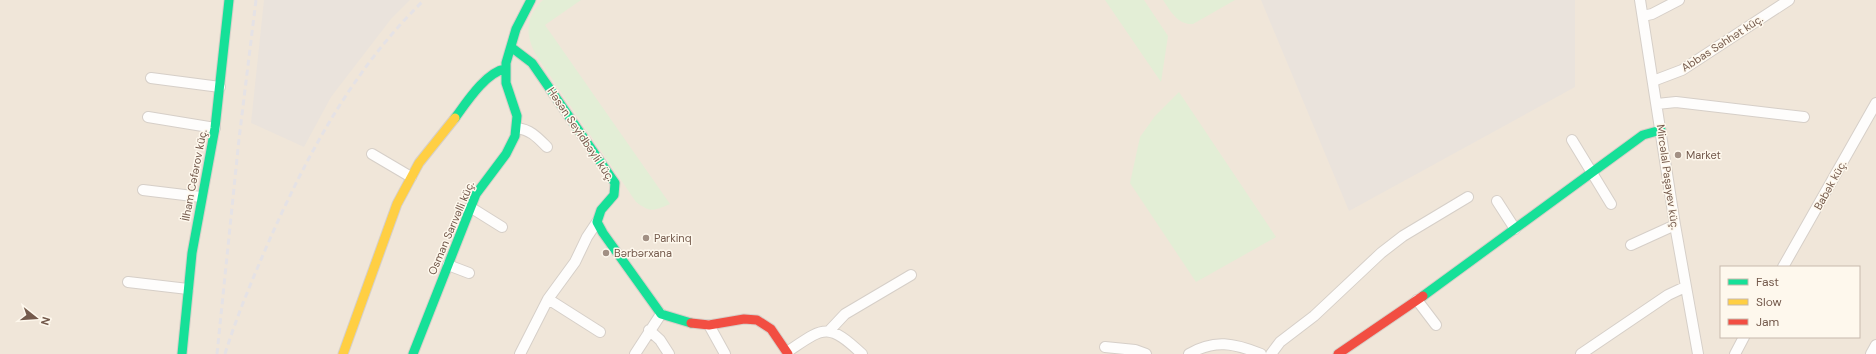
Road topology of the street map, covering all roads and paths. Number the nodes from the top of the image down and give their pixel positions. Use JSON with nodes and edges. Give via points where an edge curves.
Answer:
{"nodes":[{"id":1,"x":230,"y":0,"type":"edge"},
{"id":2,"x":531,"y":0,"type":"edge"},
{"id":3,"x":1640,"y":0,"type":"edge"},
{"id":4,"x":1679,"y":0,"type":"edge"},
{"id":5,"x":1789,"y":0,"type":"edge"},
{"id":6,"x":1643,"y":16,"type":"junction"},
{"id":7,"x":511,"y":47,"type":"junction"},
{"id":8,"x":505,"y":69,"type":"junction"},
{"id":9,"x":151,"y":78,"type":"dead end"},
{"id":10,"x":1653,"y":81,"type":"junction"},
{"id":11,"x":220,"y":87,"type":"junction"},
{"id":12,"x":1876,"y":102,"type":"edge"},
{"id":13,"x":1657,"y":104,"type":"junction"},
{"id":14,"x":148,"y":117,"type":"dead end"},
{"id":15,"x":1804,"y":117,"type":"dead end"},
{"id":16,"x":215,"y":128,"type":"junction"},
{"id":17,"x":517,"y":128,"type":"junction"},
{"id":18,"x":1661,"y":130,"type":"junction"},
{"id":19,"x":1572,"y":140,"type":"dead end"},
{"id":20,"x":547,"y":147,"type":"dead end"},
{"id":21,"x":372,"y":154,"type":"dead end"},
{"id":22,"x":1591,"y":172,"type":"junction"},
{"id":23,"x":411,"y":177,"type":"junction"},
{"id":24,"x":143,"y":190,"type":"dead end"},
{"id":25,"x":201,"y":197,"type":"junction"},
{"id":26,"x":1468,"y":197,"type":"dead end"},
{"id":27,"x":1497,"y":201,"type":"dead end"},
{"id":28,"x":1611,"y":204,"type":"dead end"},
{"id":29,"x":470,"y":207,"type":"junction"},
{"id":30,"x":597,"y":222,"type":"junction"},
{"id":31,"x":502,"y":226,"type":"dead end"},
{"id":32,"x":1675,"y":226,"type":"junction"},
{"id":33,"x":1515,"y":229,"type":"junction"},
{"id":34,"x":1631,"y":245,"type":"dead end"},
{"id":35,"x":448,"y":265,"type":"junction"},
{"id":36,"x":1785,"y":266,"type":"edge"},
{"id":37,"x":469,"y":273,"type":"dead end"},
{"id":38,"x":911,"y":275,"type":"dead end"},
{"id":39,"x":128,"y":282,"type":"dead end"},
{"id":40,"x":1685,"y":287,"type":"junction"},
{"id":41,"x":188,"y":289,"type":"junction"},
{"id":42,"x":548,"y":298,"type":"junction"},
{"id":43,"x":1417,"y":300,"type":"junction"},
{"id":44,"x":661,"y":314,"type":"junction"},
{"id":45,"x":709,"y":325,"type":"junction"},
{"id":46,"x":1436,"y":325,"type":"dead end"},
{"id":47,"x":650,"y":330,"type":"junction"},
{"id":48,"x":829,"y":331,"type":"junction"},
{"id":49,"x":600,"y":332,"type":"dead end"},
{"id":50,"x":1743,"y":338,"type":"edge"},
{"id":51,"x":1876,"y":345,"type":"edge"},
{"id":52,"x":1105,"y":347,"type":"dead end"},
{"id":53,"x":787,"y":353,"type":"edge"},
{"id":54,"x":182,"y":354,"type":"edge"},
{"id":55,"x":344,"y":354,"type":"edge"},
{"id":56,"x":412,"y":354,"type":"edge"},
{"id":57,"x":520,"y":354,"type":"edge"},
{"id":58,"x":635,"y":354,"type":"edge"},
{"id":59,"x":669,"y":354,"type":"edge"},
{"id":60,"x":725,"y":354,"type":"edge"},
{"id":61,"x":862,"y":354,"type":"edge"},
{"id":62,"x":1146,"y":354,"type":"edge"},
{"id":63,"x":1189,"y":354,"type":"edge"},
{"id":64,"x":1260,"y":354,"type":"edge"},
{"id":65,"x":1271,"y":354,"type":"edge"},
{"id":66,"x":1338,"y":354,"type":"edge"},
{"id":67,"x":1581,"y":354,"type":"edge"},
{"id":68,"x":1698,"y":354,"type":"edge"},
{"id":69,"x":1735,"y":354,"type":"edge"},
{"id":70,"x":1871,"y":354,"type":"edge"}],
"edges":[{"from":1,"to":11,"type":"street","name":"İlham Cəfərov küç."},
{"from":2,"to":7,"type":"street","name":"Osman Sarıvəlli küç.","via":[[520,20]]},
{"from":3,"to":6,"type":"street","name":"Mircəlal Paşayev küç."},
{"from":4,"to":6,"type":"street"},
{"from":5,"to":10,"type":"street","name":"Abbas Səhhət küç.","via":[[1682,70]]},
{"from":6,"to":10,"type":"street","name":"Mircəlal Paşayev küç."},
{"from":7,"to":8,"type":"street","name":"Osman Sarıvəlli küç."},
{"from":7,"to":30,"type":"street","name":"Həsən Seyidbəyli küç.","via":[[532,62],[615,183],[616,195],[602,208]]},
{"from":8,"to":17,"type":"street","name":"Osman Sarıvəlli küç.","via":[[505,79],[516,112]]},
{"from":8,"to":23,"type":"street","via":[[492,75],[476,91],[419,163]]},
{"from":9,"to":11,"type":"street"},
{"from":10,"to":13,"type":"street","name":"Mircəlal Paşayev küç."},
{"from":11,"to":16,"type":"street","name":"İlham Cəfərov küç."},
{"from":12,"to":36,"type":"street","name":"Babək küç."},
{"from":13,"to":15,"type":"street","via":[[1676,102]]},
{"from":13,"to":18,"type":"street","name":"Mircəlal Paşayev küç."},
{"from":14,"to":16,"type":"street"},
{"from":16,"to":25,"type":"street","name":"İlham Cəfərov küç."},
{"from":17,"to":20,"type":"street","via":[[526,129]]},
{"from":17,"to":29,"type":"street","name":"Osman Sarıvəlli küç.","via":[[509,149],[482,184]]},
{"from":18,"to":22,"type":"street","via":[[1643,135]]},
{"from":18,"to":32,"type":"street","name":"Mircəlal Paşayev küç."},
{"from":19,"to":22,"type":"street"},
{"from":21,"to":23,"type":"street"},
{"from":22,"to":28,"type":"street"},
{"from":22,"to":33,"type":"street"},
{"from":23,"to":55,"type":"street","via":[[397,204]]},
{"from":24,"to":25,"type":"street"},
{"from":25,"to":41,"type":"street","name":"İlham Cəfərov küç."},
{"from":26,"to":65,"type":"street","via":[[1403,236],[1381,253],[1314,316],[1280,342]]},
{"from":27,"to":33,"type":"street"},
{"from":29,"to":31,"type":"street"},
{"from":29,"to":35,"type":"street","name":"Osman Sarıvəlli küç."},
{"from":30,"to":42,"type":"street","via":[[575,262]]},
{"from":30,"to":44,"type":"street"},
{"from":32,"to":34,"type":"street"},
{"from":32,"to":40,"type":"street","name":"Mircəlal Paşayev küç."},
{"from":33,"to":43,"type":"street"},
{"from":35,"to":37,"type":"street"},
{"from":35,"to":56,"type":"street","name":"Osman Sarıvəlli küç."},
{"from":38,"to":48,"type":"street","via":[[845,314]]},
{"from":39,"to":41,"type":"street"},
{"from":40,"to":67,"type":"street","via":[[1668,295]]},
{"from":40,"to":68,"type":"street","name":"Mircəlal Paşayev küç."},
{"from":41,"to":54,"type":"street","name":"İlham Cəfərov küç."},
{"from":42,"to":49,"type":"street"},
{"from":42,"to":57,"type":"street"},
{"from":43,"to":46,"type":"street"},
{"from":43,"to":66,"type":"street"},
{"from":44,"to":45,"type":"street","via":[[676,320]]},
{"from":44,"to":47,"type":"street"},
{"from":45,"to":53,"type":"street","via":[[748,318],[758,320],[770,329]]},
{"from":45,"to":60,"type":"street"},
{"from":47,"to":58,"type":"street"},
{"from":47,"to":59,"type":"street"},
{"from":48,"to":53,"type":"street","via":[[816,333]]},
{"from":48,"to":61,"type":"street"},
{"from":50,"to":69,"type":"street"},
{"from":51,"to":70,"type":"street"},
{"from":52,"to":62,"type":"street","via":[[1142,351]]},
{"from":63,"to":64,"type":"street","via":[[1201,346],[1226,344],[1247,348]]}]}
